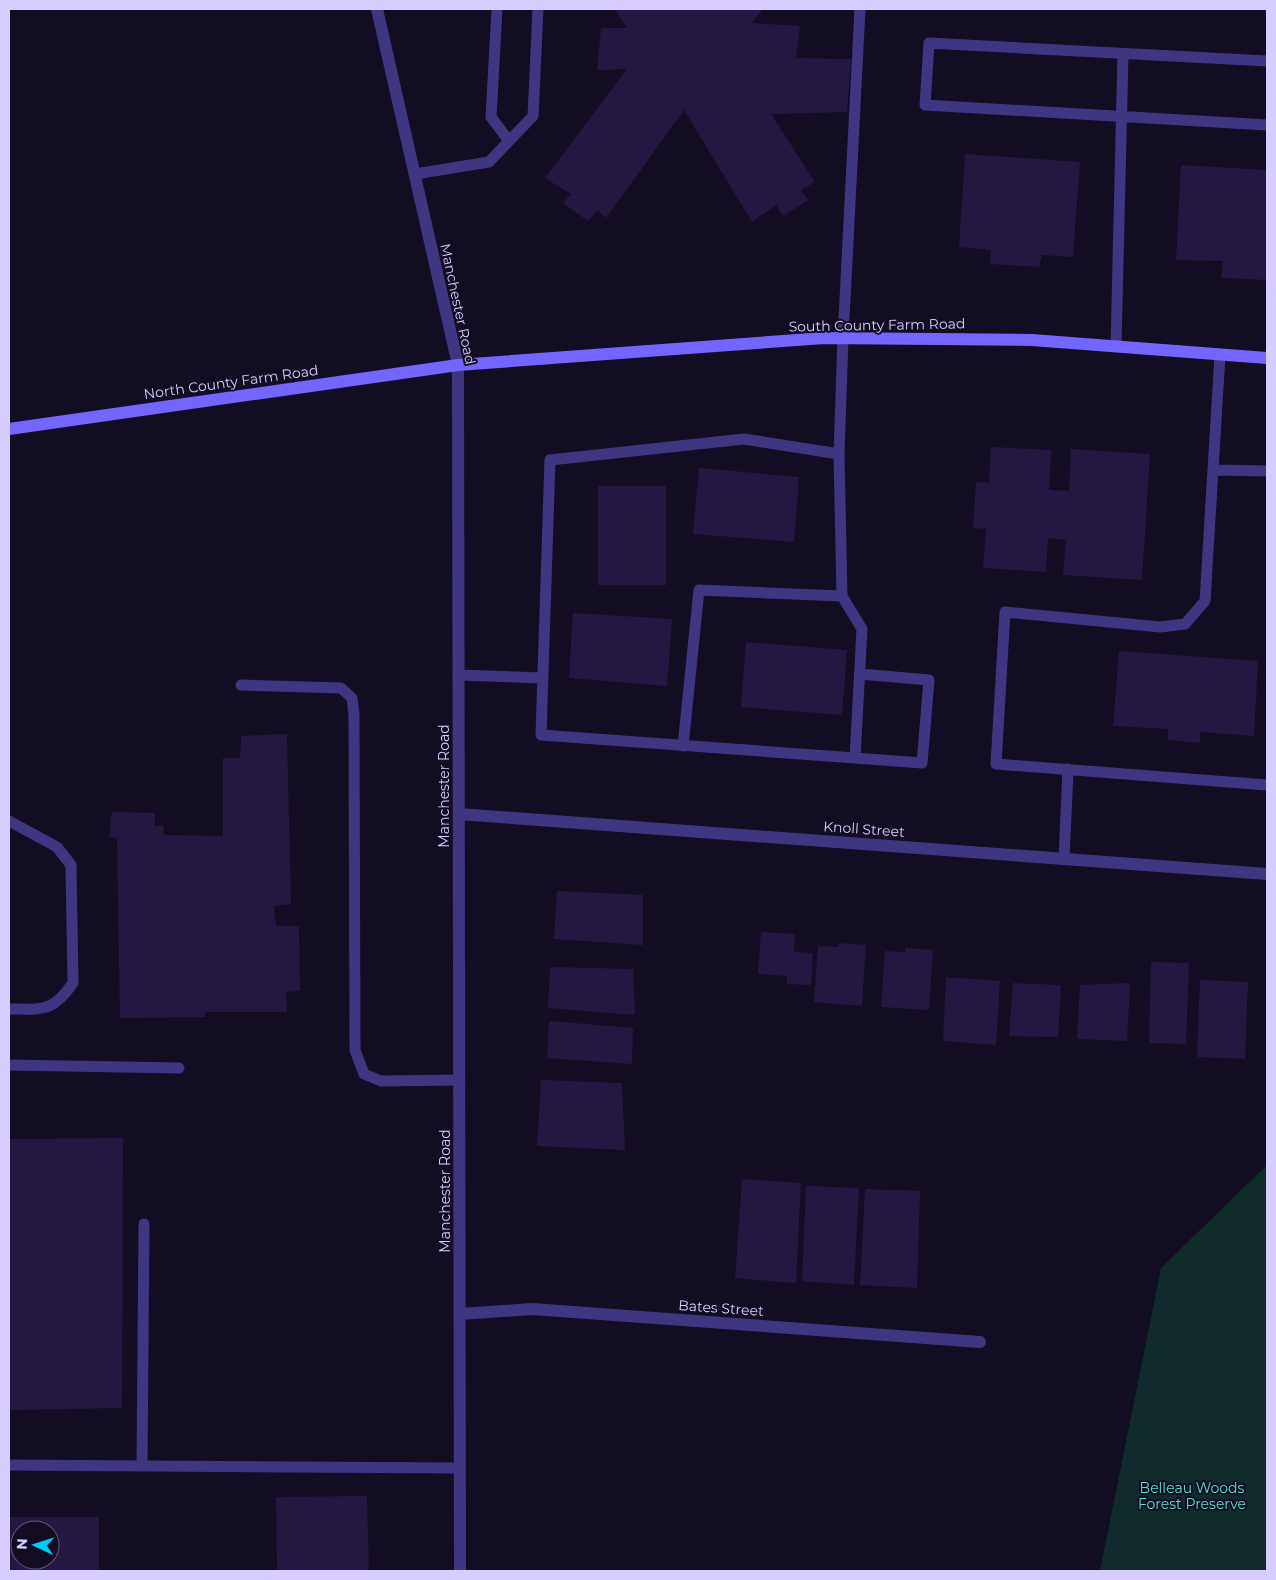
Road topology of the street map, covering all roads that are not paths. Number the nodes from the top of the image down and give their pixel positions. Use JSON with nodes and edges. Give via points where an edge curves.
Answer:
{"nodes":[{"id":1,"x":377,"y":9,"type":"edge"},
{"id":2,"x":497,"y":9,"type":"edge"},
{"id":3,"x":538,"y":9,"type":"edge"},
{"id":4,"x":860,"y":9,"type":"edge"},
{"id":5,"x":1123,"y":54,"type":"junction"},
{"id":6,"x":1267,"y":61,"type":"edge"},
{"id":7,"x":1122,"y":115,"type":"junction"},
{"id":8,"x":1267,"y":125,"type":"edge"},
{"id":9,"x":509,"y":141,"type":"junction"},
{"id":10,"x":415,"y":174,"type":"junction"},
{"id":11,"x":843,"y":338,"type":"junction"},
{"id":12,"x":1116,"y":346,"type":"junction"},
{"id":13,"x":1220,"y":354,"type":"junction"},
{"id":14,"x":1267,"y":358,"type":"edge"},
{"id":15,"x":458,"y":365,"type":"junction"},
{"id":16,"x":9,"y":429,"type":"edge"},
{"id":17,"x":839,"y":454,"type":"junction"},
{"id":18,"x":1213,"y":470,"type":"junction"},
{"id":19,"x":1267,"y":471,"type":"edge"},
{"id":20,"x":842,"y":596,"type":"junction"},
{"id":21,"x":458,"y":674,"type":"junction"},
{"id":22,"x":860,"y":674,"type":"junction"},
{"id":23,"x":542,"y":678,"type":"junction"},
{"id":24,"x":241,"y":685,"type":"dead end"},
{"id":25,"x":683,"y":746,"type":"junction"},
{"id":26,"x":855,"y":758,"type":"junction"},
{"id":27,"x":1068,"y":769,"type":"junction"},
{"id":28,"x":1267,"y":785,"type":"edge"},
{"id":29,"x":459,"y":814,"type":"junction"},
{"id":30,"x":9,"y":821,"type":"edge"},
{"id":31,"x":1064,"y":859,"type":"junction"},
{"id":32,"x":1267,"y":874,"type":"edge"},
{"id":33,"x":9,"y":1009,"type":"edge"},
{"id":34,"x":9,"y":1064,"type":"edge"},
{"id":35,"x":178,"y":1068,"type":"dead end"},
{"id":36,"x":460,"y":1080,"type":"junction"},
{"id":37,"x":144,"y":1224,"type":"dead end"},
{"id":38,"x":460,"y":1314,"type":"junction"},
{"id":39,"x":980,"y":1342,"type":"dead end"},
{"id":40,"x":9,"y":1465,"type":"edge"},
{"id":41,"x":142,"y":1466,"type":"junction"},
{"id":42,"x":460,"y":1468,"type":"junction"},
{"id":43,"x":460,"y":1571,"type":"edge"}],
"edges":[{"from":1,"to":10,"type":"street","name":"Manchester Road"},
{"from":2,"to":9,"type":"lane","via":[[491,117]]},
{"from":3,"to":9,"type":"lane","via":[[533,116]]},
{"from":4,"to":11,"type":"lane"},
{"from":5,"to":6,"type":"lane"},
{"from":5,"to":7,"type":"lane"},
{"from":5,"to":7,"type":"lane","via":[[929,43],[925,105]]},
{"from":7,"to":8,"type":"lane"},
{"from":7,"to":12,"type":"lane"},
{"from":9,"to":10,"type":"lane","via":[[489,162]]},
{"from":10,"to":15,"type":"street","name":"Manchester Road"},
{"from":11,"to":12,"type":"main road","name":"South County Farm Road","via":[[1032,340]]},
{"from":11,"to":15,"type":"main road","name":"South County Farm Road"},
{"from":11,"to":17,"type":"lane"},
{"from":12,"to":13,"type":"main road","name":"South County Farm Road"},
{"from":13,"to":14,"type":"main road","name":"South County Farm Road"},
{"from":13,"to":18,"type":"lane"},
{"from":15,"to":16,"type":"main road","name":"North County Farm Road"},
{"from":15,"to":21,"type":"street","name":"Manchester Road"},
{"from":17,"to":20,"type":"lane"},
{"from":17,"to":23,"type":"lane","via":[[744,439],[550,460]]},
{"from":18,"to":19,"type":"lane"},
{"from":18,"to":27,"type":"lane","via":[[1205,601],[1185,624],[1160,627],[1005,612],[996,764]]},
{"from":20,"to":22,"type":"lane","via":[[862,629]]},
{"from":20,"to":25,"type":"lane","via":[[699,590]]},
{"from":21,"to":23,"type":"lane"},
{"from":21,"to":29,"type":"street","name":"Manchester Road"},
{"from":22,"to":26,"type":"lane"},
{"from":22,"to":26,"type":"lane","via":[[929,680],[922,763]]},
{"from":23,"to":25,"type":"lane","via":[[540,735]]},
{"from":24,"to":36,"type":"lane","via":[[341,688],[352,698],[355,1050],[364,1074],[381,1081]]},
{"from":25,"to":26,"type":"lane"},
{"from":27,"to":28,"type":"lane"},
{"from":27,"to":31,"type":"lane"},
{"from":29,"to":31,"type":"street","name":"Knoll Street"},
{"from":29,"to":36,"type":"street","name":"Manchester Road"},
{"from":30,"to":33,"type":"lane","via":[[57,847],[71,865],[73,983],[62,999],[46,1009]]},
{"from":31,"to":32,"type":"street","name":"Knoll Street"},
{"from":34,"to":35,"type":"lane"},
{"from":36,"to":38,"type":"street","name":"Manchester Road"},
{"from":37,"to":41,"type":"lane"},
{"from":38,"to":39,"type":"street","name":"Bates Street","via":[[532,1309]]},
{"from":38,"to":42,"type":"street","name":"Manchester Road"},
{"from":40,"to":41,"type":"lane"},
{"from":41,"to":42,"type":"lane"},
{"from":42,"to":43,"type":"street","name":"Manchester Road"}]}
